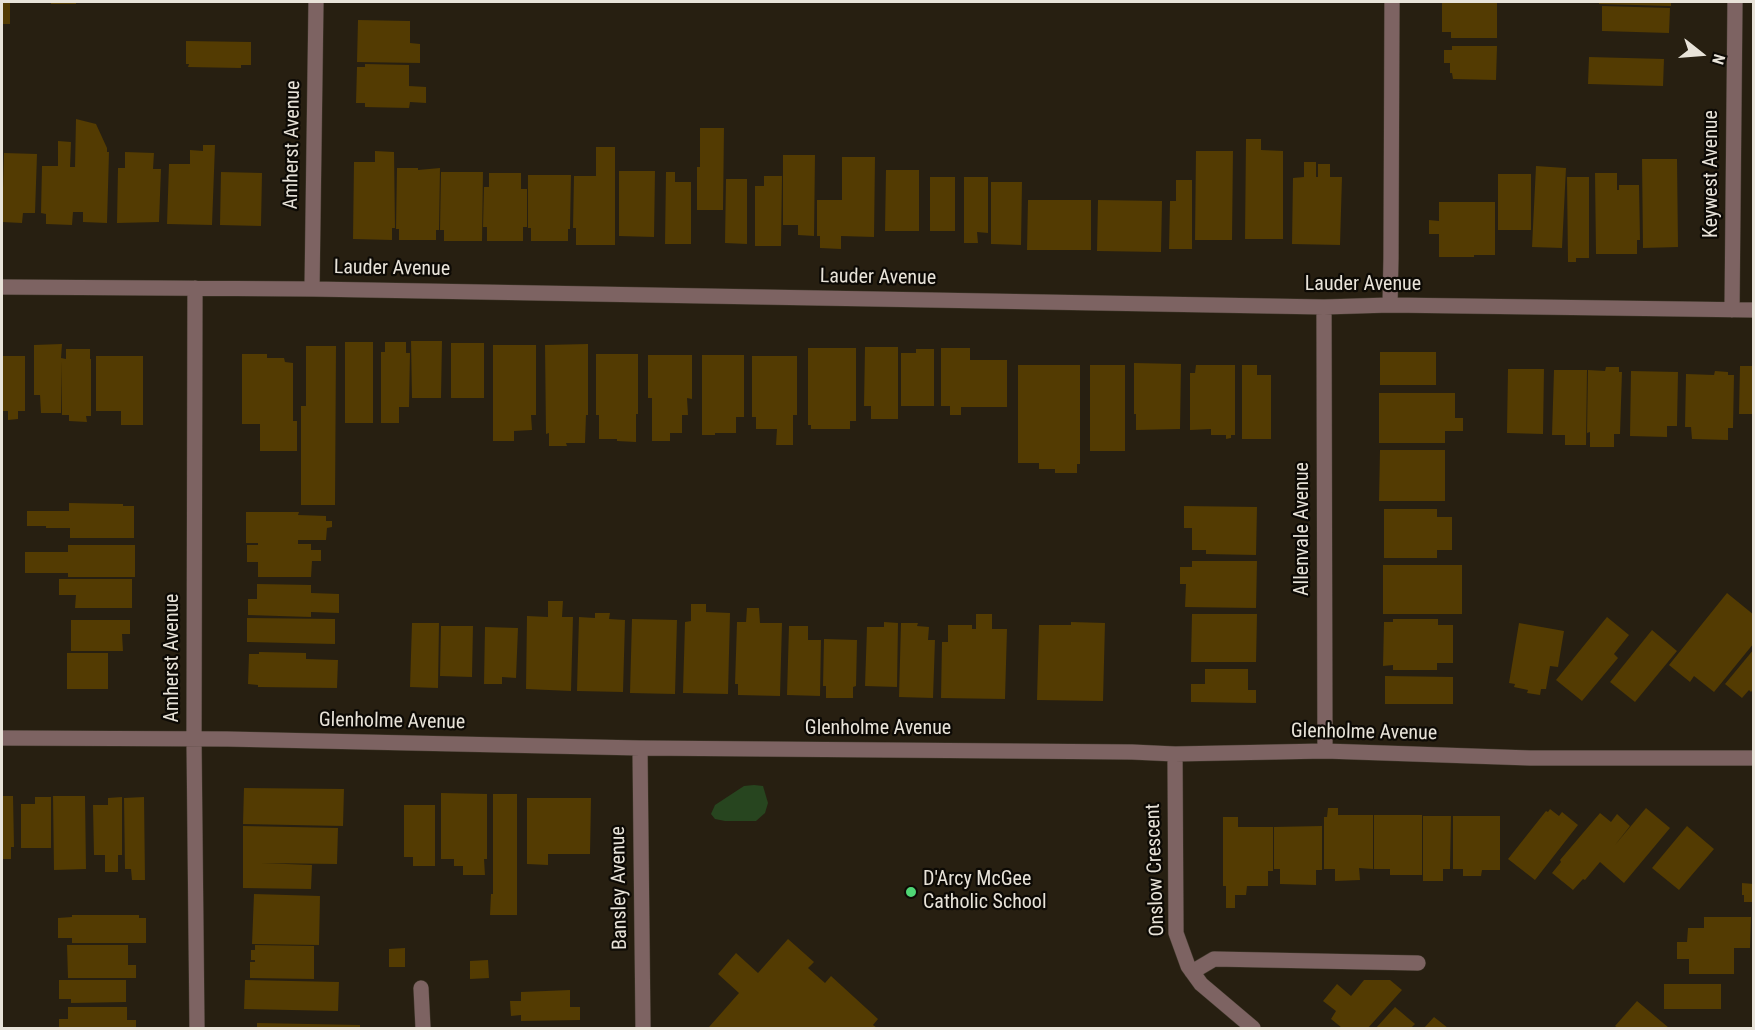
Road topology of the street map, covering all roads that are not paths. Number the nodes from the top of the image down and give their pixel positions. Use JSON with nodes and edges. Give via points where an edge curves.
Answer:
{"nodes":[{"id":1,"x":316,"y":2,"type":"edge"},
{"id":2,"x":1392,"y":2,"type":"edge"},
{"id":3,"x":1735,"y":2,"type":"edge"},
{"id":4,"x":2,"y":287,"type":"edge"},
{"id":5,"x":195,"y":288,"type":"junction"},
{"id":6,"x":312,"y":289,"type":"junction"},
{"id":7,"x":1390,"y":305,"type":"junction"},
{"id":8,"x":1324,"y":307,"type":"junction"},
{"id":9,"x":1732,"y":310,"type":"junction"},
{"id":10,"x":1754,"y":310,"type":"edge"},
{"id":11,"x":2,"y":738,"type":"edge"},
{"id":12,"x":194,"y":739,"type":"junction"},
{"id":13,"x":640,"y":748,"type":"junction"},
{"id":14,"x":1324,"y":751,"type":"junction"},
{"id":15,"x":1175,"y":754,"type":"junction"},
{"id":16,"x":1754,"y":758,"type":"edge"},
{"id":17,"x":1418,"y":963,"type":"dead end"},
{"id":18,"x":1192,"y":972,"type":"junction"},
{"id":19,"x":421,"y":988,"type":"dead end"},
{"id":20,"x":197,"y":1029,"type":"edge"},
{"id":21,"x":423,"y":1029,"type":"edge"},
{"id":22,"x":643,"y":1029,"type":"edge"},
{"id":23,"x":1253,"y":1029,"type":"edge"}],
"edges":[{"from":1,"to":6,"type":"street","name":"Amherst Avenue"},
{"from":2,"to":7,"type":"street"},
{"from":3,"to":9,"type":"street","name":"Keywest Avenue"},
{"from":4,"to":5,"type":"street","name":"Lauder Avenue"},
{"from":5,"to":6,"type":"street","name":"Lauder Avenue"},
{"from":5,"to":12,"type":"street","name":"Amherst Avenue"},
{"from":6,"to":8,"type":"street","name":"Lauder Avenue"},
{"from":7,"to":8,"type":"street","name":"Lauder Avenue"},
{"from":7,"to":9,"type":"street","name":"Lauder Avenue"},
{"from":8,"to":14,"type":"street","name":"Allenvale Avenue"},
{"from":9,"to":10,"type":"street","name":"Lauder Avenue"},
{"from":11,"to":12,"type":"street","name":"Glenholme Avenue"},
{"from":12,"to":13,"type":"street","name":"Glenholme Avenue"},
{"from":12,"to":20,"type":"street","name":"Amherst Avenue"},
{"from":13,"to":15,"type":"street","name":"Glenholme Avenue"},
{"from":13,"to":22,"type":"street","name":"Bansley Avenue"},
{"from":14,"to":15,"type":"street","name":"Glenholme Avenue"},
{"from":14,"to":16,"type":"street","name":"Glenholme Avenue","via":[[1530,758]]},
{"from":15,"to":18,"type":"street","name":"Onslow Crescent","via":[[1176,933]]},
{"from":17,"to":18,"type":"street","via":[[1214,959]]},
{"from":18,"to":23,"type":"street","name":"Onslow Crescent"},
{"from":19,"to":21,"type":"street"}]}
